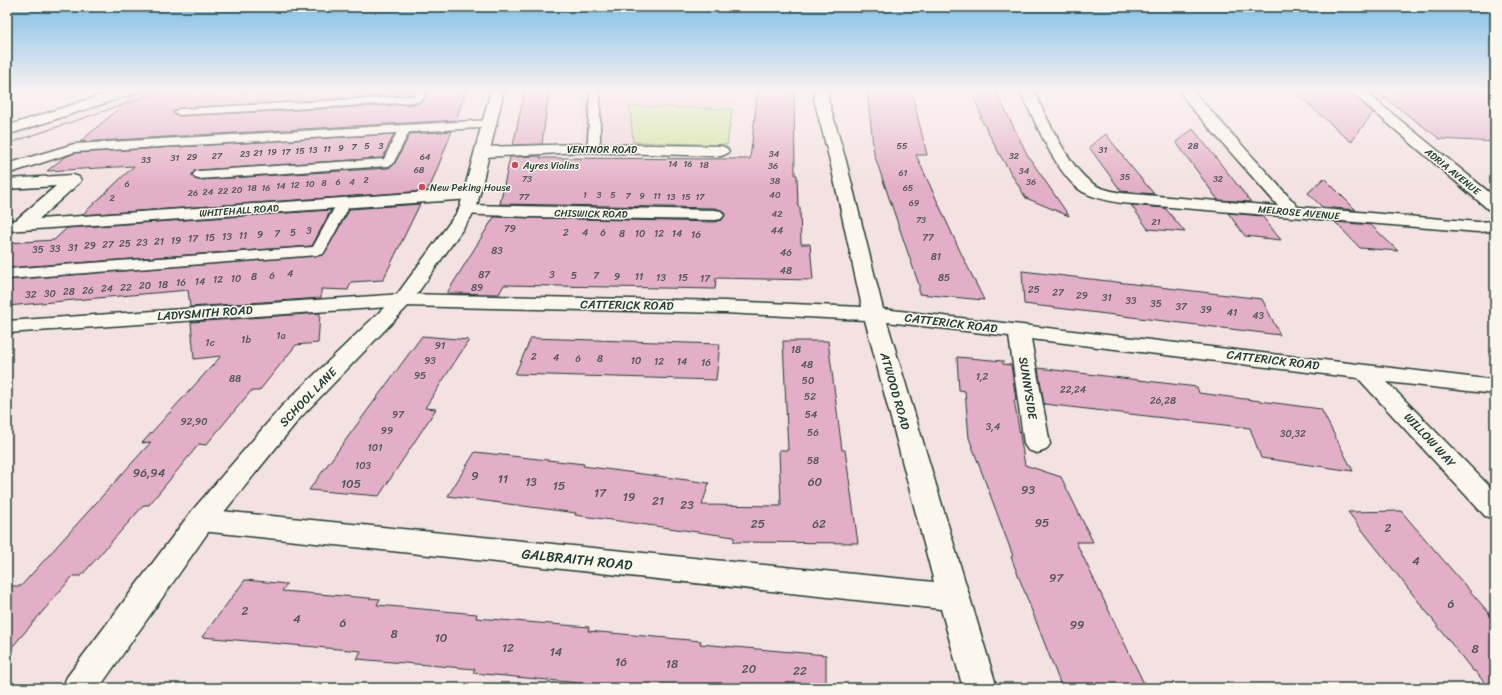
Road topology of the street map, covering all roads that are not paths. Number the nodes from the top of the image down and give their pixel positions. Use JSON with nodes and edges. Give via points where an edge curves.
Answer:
{"nodes":[{"id":1,"x":33,"y":122,"type":"edge"},
{"id":2,"x":594,"y":122,"type":"edge"},
{"id":3,"x":828,"y":122,"type":"edge"},
{"id":4,"x":1043,"y":122,"type":"edge"},
{"id":5,"x":1214,"y":122,"type":"edge"},
{"id":6,"x":1394,"y":122,"type":"edge"},
{"id":7,"x":490,"y":124,"type":"joint"},
{"id":8,"x":405,"y":128,"type":"junction"},
{"id":9,"x":7,"y":131,"type":"edge"},
{"id":10,"x":590,"y":148,"type":"junction"},
{"id":11,"x":721,"y":151,"type":"dead end"},
{"id":12,"x":483,"y":152,"type":"junction"},
{"id":13,"x":7,"y":169,"type":"edge"},
{"id":14,"x":199,"y":175,"type":"dead end"},
{"id":15,"x":7,"y":184,"type":"edge"},
{"id":16,"x":469,"y":202,"type":"junction"},
{"id":17,"x":344,"y":203,"type":"junction"},
{"id":18,"x":1495,"y":206,"type":"edge"},
{"id":19,"x":1292,"y":211,"type":"junction"},
{"id":20,"x":715,"y":215,"type":"dead end"},
{"id":21,"x":14,"y":225,"type":"edge"},
{"id":22,"x":1495,"y":226,"type":"edge"},
{"id":23,"x":7,"y":274,"type":"edge"},
{"id":24,"x":403,"y":300,"type":"junction"},
{"id":25,"x":874,"y":314,"type":"junction"},
{"id":26,"x":7,"y":327,"type":"edge"},
{"id":27,"x":1019,"y":331,"type":"junction"},
{"id":28,"x":1365,"y":372,"type":"junction"},
{"id":29,"x":1495,"y":387,"type":"edge"},
{"id":30,"x":1037,"y":444,"type":"dead end"},
{"id":31,"x":1495,"y":509,"type":"edge"},
{"id":32,"x":201,"y":520,"type":"junction"},
{"id":33,"x":953,"y":597,"type":"junction"},
{"id":34,"x":79,"y":688,"type":"edge"},
{"id":35,"x":980,"y":688,"type":"edge"}],
"edges":[{"from":1,"to":9,"type":"street"},
{"from":2,"to":10,"type":"lane","via":[[594,141]]},
{"from":3,"to":25,"type":"street","name":"ATWOOD ROAD"},
{"from":4,"to":19,"type":"street","name":"MELROSE AVENUE","via":[[1080,182],[1104,194],[1121,198]]},
{"from":5,"to":19,"type":"street"},
{"from":6,"to":18,"type":"street","name":"ADRIA AVENUE"},
{"from":7,"to":8,"type":"street"},
{"from":7,"to":12,"type":"street","name":"SCHOOL LANE"},
{"from":8,"to":13,"type":"street","via":[[74,148]]},
{"from":8,"to":14,"type":"lane","via":[[388,162]]},
{"from":10,"to":11,"type":"street","name":"VENTNOR ROAD"},
{"from":10,"to":12,"type":"street","name":"VENTNOR ROAD"},
{"from":12,"to":16,"type":"street","name":"SCHOOL LANE"},
{"from":15,"to":21,"type":"street","via":[[73,180]]},
{"from":16,"to":17,"type":"street","name":"WHITEHALL ROAD"},
{"from":16,"to":20,"type":"street","name":"CHISWICK ROAD","via":[[530,212]]},
{"from":16,"to":24,"type":"street","name":"SCHOOL LANE"},
{"from":17,"to":21,"type":"street","name":"WHITEHALL ROAD"},
{"from":17,"to":23,"type":"lane","via":[[318,251]]},
{"from":19,"to":22,"type":"street","name":"MELROSE AVENUE","via":[[1478,227]]},
{"from":24,"to":25,"type":"street","name":"CATTERICK ROAD","via":[[725,307]]},
{"from":24,"to":26,"type":"street","name":"LADYSMITH ROAD"},
{"from":24,"to":32,"type":"street","name":"SCHOOL LANE","via":[[291,412]]},
{"from":25,"to":27,"type":"street","name":"CATTERICK ROAD"},
{"from":25,"to":33,"type":"street","name":"ATWOOD ROAD"},
{"from":27,"to":28,"type":"street","name":"CATTERICK ROAD"},
{"from":27,"to":30,"type":"street","name":"SUNNYSIDE"},
{"from":28,"to":29,"type":"street","name":"CATTERICK ROAD"},
{"from":28,"to":31,"type":"street","name":"WILLOW WAY"},
{"from":32,"to":33,"type":"street","name":"GALBRAITH ROAD"},
{"from":32,"to":34,"type":"street","name":"SCHOOL LANE"},
{"from":33,"to":35,"type":"street","name":"ATWOOD ROAD"}]}
